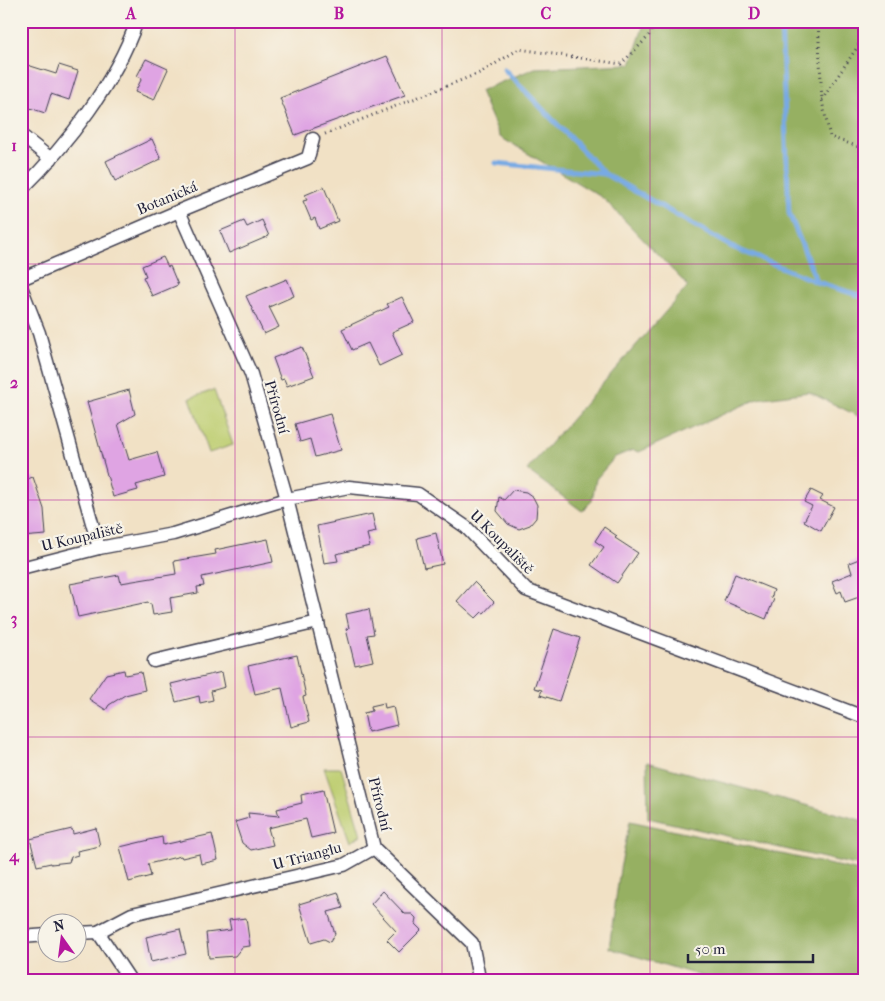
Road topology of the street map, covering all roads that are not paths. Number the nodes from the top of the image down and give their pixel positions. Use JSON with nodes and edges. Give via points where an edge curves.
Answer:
{"nodes":[{"id":1,"x":137,"y":21,"type":"edge"},
{"id":2,"x":21,"y":135,"type":"edge"},
{"id":3,"x":313,"y":139,"type":"road end"},
{"id":4,"x":51,"y":159,"type":"junction"},
{"id":5,"x":21,"y":190,"type":"edge"},
{"id":6,"x":179,"y":211,"type":"junction"},
{"id":7,"x":21,"y":278,"type":"edge"},
{"id":8,"x":21,"y":287,"type":"edge"},
{"id":9,"x":287,"y":499,"type":"junction"},
{"id":10,"x":99,"y":548,"type":"junction"},
{"id":11,"x":21,"y":568,"type":"edge"},
{"id":12,"x":318,"y":622,"type":"junction"},
{"id":13,"x":154,"y":661,"type":"dead end"},
{"id":14,"x":864,"y":717,"type":"edge"},
{"id":15,"x":374,"y":848,"type":"junction"},
{"id":16,"x":88,"y":932,"type":"edge"},
{"id":17,"x":98,"y":932,"type":"junction"},
{"id":18,"x":38,"y":936,"type":"edge"},
{"id":19,"x":21,"y":937,"type":"edge"},
{"id":20,"x":130,"y":980,"type":"edge"},
{"id":21,"x":478,"y":980,"type":"edge"}],
"edges":[{"from":1,"to":4,"type":"street","via":[[128,45],[86,116]]},
{"from":2,"to":4,"type":"street"},
{"from":3,"to":6,"type":"street","name":"Botanická","via":[[308,158]]},
{"from":4,"to":5,"type":"street"},
{"from":6,"to":7,"type":"street","name":"Botanická"},
{"from":6,"to":9,"type":"street","name":"Přírodní","via":[[250,374]]},
{"from":8,"to":10,"type":"street","via":[[39,333]]},
{"from":9,"to":10,"type":"street","name":"U Koupaliště","via":[[173,534]]},
{"from":9,"to":12,"type":"street","name":"Přírodní"},
{"from":9,"to":14,"type":"street","name":"U Koupaliště","via":[[349,487],[418,494],[466,527],[526,590]]},
{"from":10,"to":11,"type":"street","name":"U Koupaliště"},
{"from":12,"to":13,"type":"street"},
{"from":12,"to":15,"type":"street","name":"Přírodní"},
{"from":15,"to":17,"type":"street","name":"U Trianglu","via":[[344,866],[132,914]]},
{"from":15,"to":21,"type":"street","via":[[472,943]]},
{"from":16,"to":17,"type":"street","name":"U Trianglu"},
{"from":17,"to":20,"type":"street"},
{"from":18,"to":19,"type":"street"}]}
